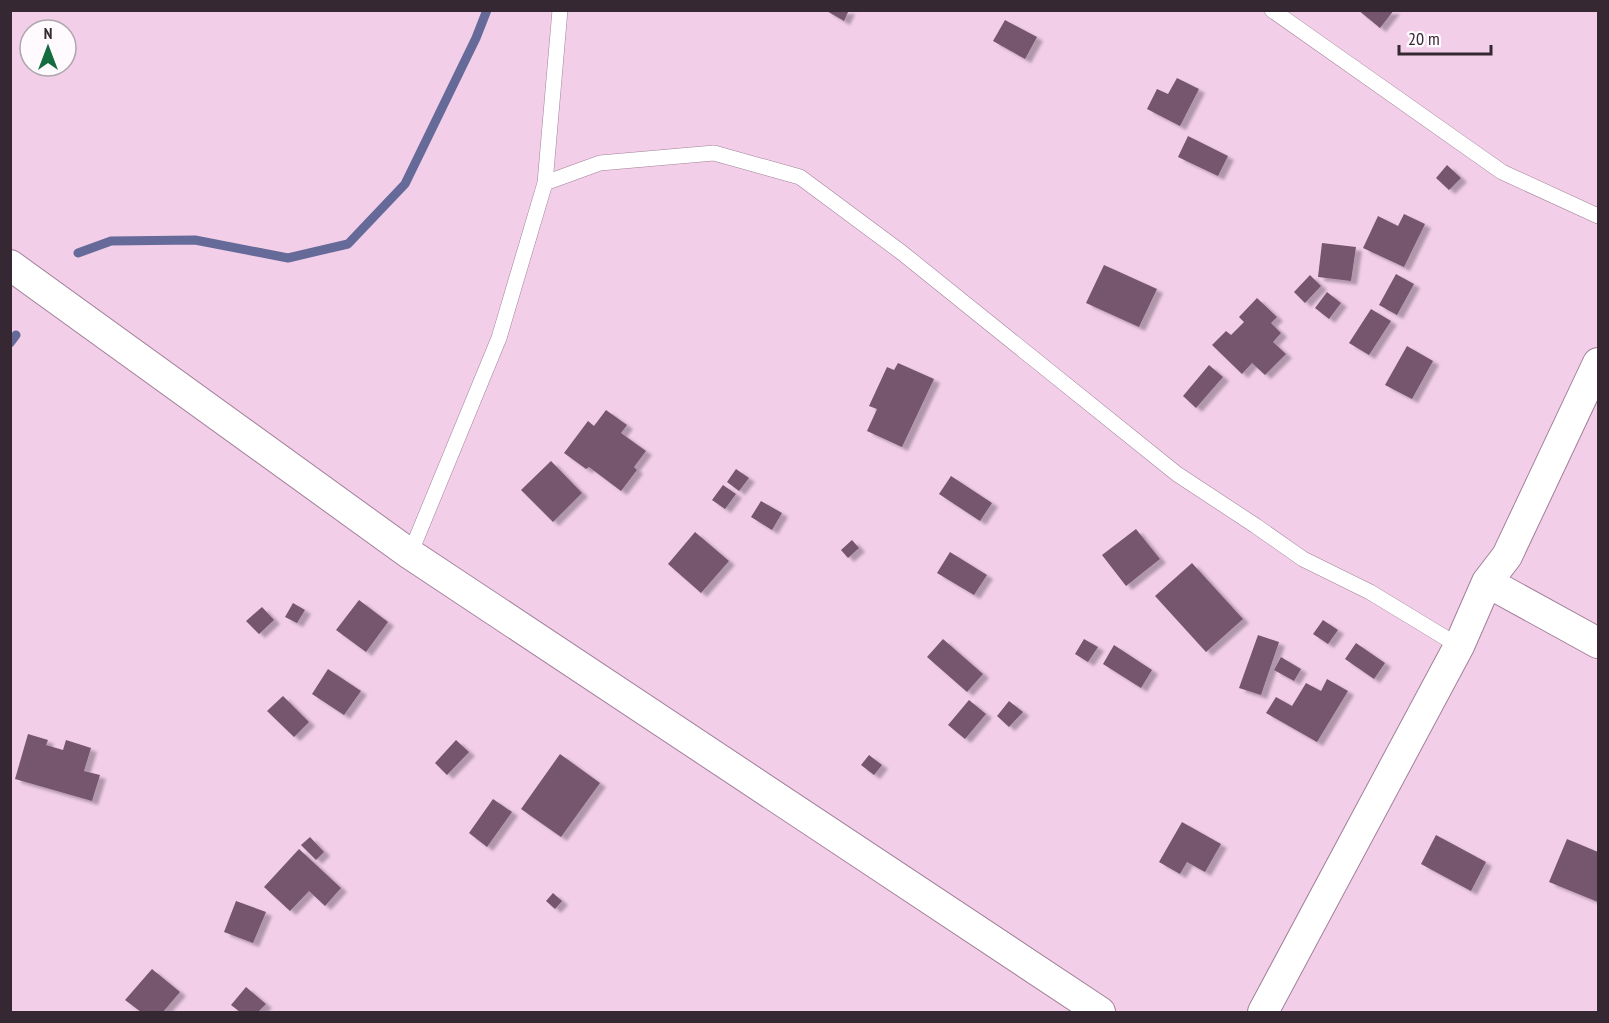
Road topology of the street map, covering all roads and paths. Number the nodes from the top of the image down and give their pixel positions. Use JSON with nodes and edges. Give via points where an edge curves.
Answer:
{"nodes":[{"id":1,"x":560,"y":10,"type":"edge"},
{"id":2,"x":1272,"y":10,"type":"edge"},
{"id":3,"x":545,"y":183,"type":"junction"},
{"id":4,"x":1599,"y":216,"type":"edge"},
{"id":5,"x":10,"y":265,"type":"edge"},
{"id":6,"x":1599,"y":363,"type":"edge"},
{"id":7,"x":410,"y":554,"type":"junction"},
{"id":8,"x":1487,"y":582,"type":"junction"},
{"id":9,"x":1599,"y":644,"type":"edge"},
{"id":10,"x":1459,"y":646,"type":"junction"},
{"id":11,"x":1100,"y":1012,"type":"edge"},
{"id":12,"x":1263,"y":1012,"type":"edge"}],
"edges":[{"from":1,"to":3,"type":"lane"},
{"from":2,"to":4,"type":"lane","via":[[1502,172]]},
{"from":3,"to":7,"type":"lane","via":[[499,338]]},
{"from":3,"to":10,"type":"lane","via":[[600,163],[714,153],[800,177],[901,252],[1177,474],[1303,560],[1370,592]]},
{"from":5,"to":7,"type":"street"},
{"from":6,"to":8,"type":"street","via":[[1507,556]]},
{"from":7,"to":11,"type":"street"},
{"from":8,"to":9,"type":"street"},
{"from":8,"to":10,"type":"street"},
{"from":10,"to":12,"type":"street"}]}
